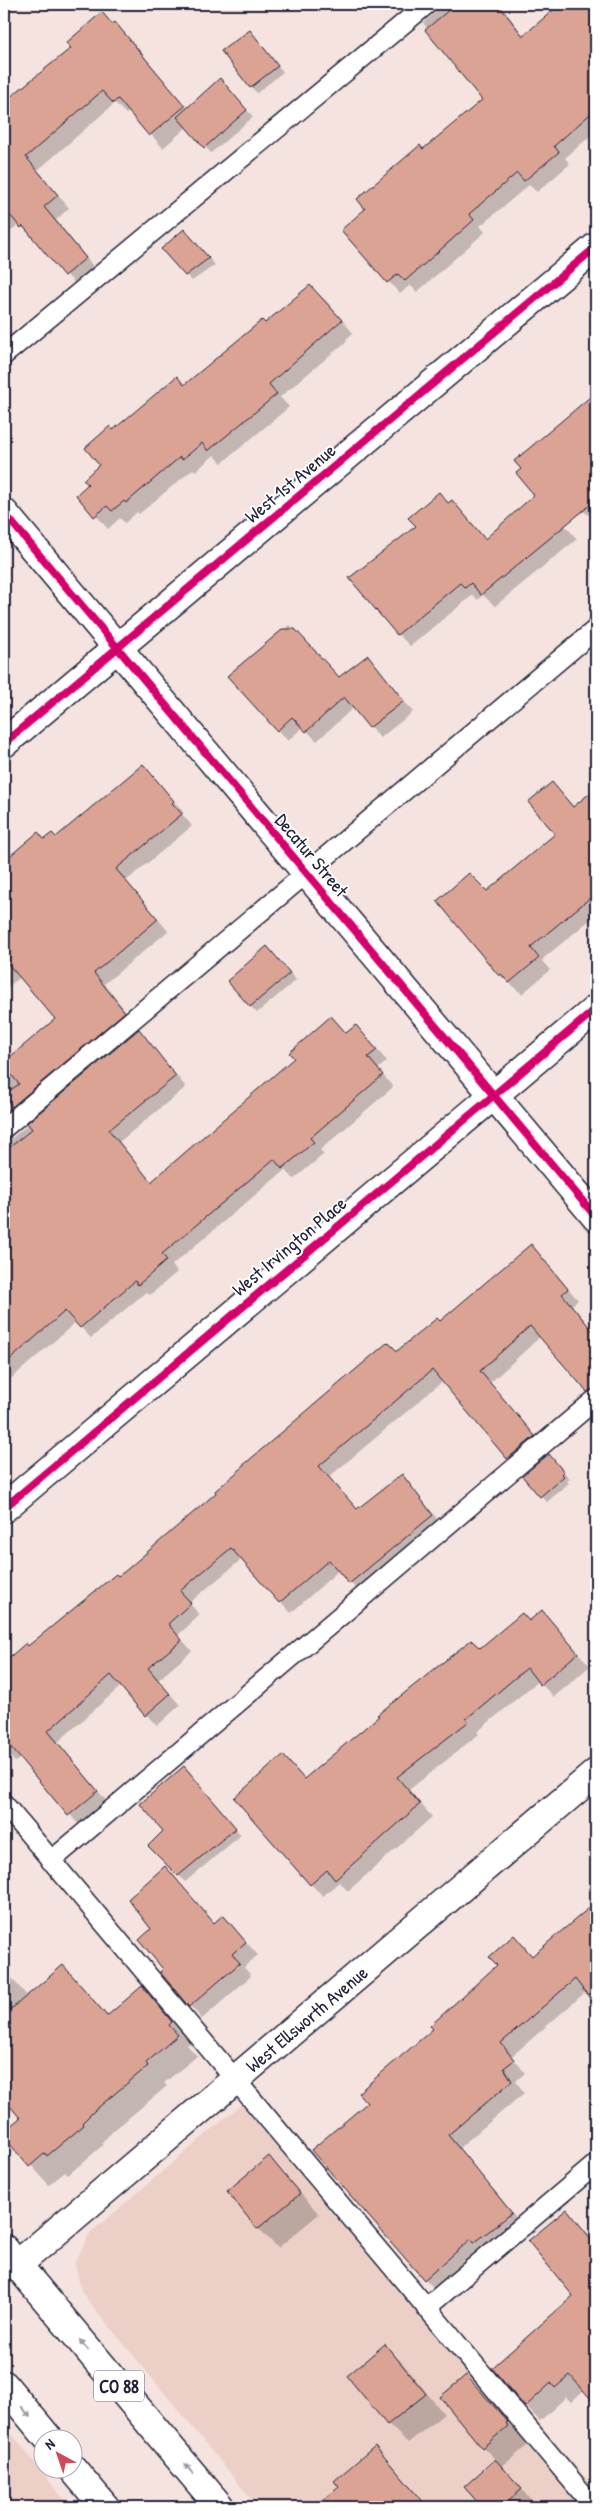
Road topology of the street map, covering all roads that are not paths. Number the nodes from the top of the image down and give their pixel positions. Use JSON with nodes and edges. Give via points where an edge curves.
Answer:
{"nodes":[{"id":1,"x":427,"y":4,"type":"edge"},
{"id":2,"x":596,"y":247,"type":"edge"},
{"id":3,"x":4,"y":355,"type":"edge"},
{"id":4,"x":4,"y":513,"type":"edge"},
{"id":5,"x":596,"y":629,"type":"edge"},
{"id":6,"x":117,"y":648,"type":"junction"},
{"id":7,"x":4,"y":743,"type":"edge"},
{"id":8,"x":305,"y":872,"type":"junction"},
{"id":9,"x":596,"y":1009,"type":"edge"},
{"id":10,"x":493,"y":1095,"type":"junction"},
{"id":11,"x":4,"y":1128,"type":"edge"},
{"id":12,"x":596,"y":1217,"type":"edge"},
{"id":13,"x":596,"y":1399,"type":"edge"},
{"id":14,"x":4,"y":1508,"type":"edge"},
{"id":15,"x":596,"y":1773,"type":"edge"},
{"id":16,"x":4,"y":1804,"type":"edge"},
{"id":17,"x":51,"y":1861,"type":"junction"},
{"id":18,"x":234,"y":2081,"type":"junction"},
{"id":19,"x":596,"y":2164,"type":"edge"},
{"id":20,"x":8,"y":2259,"type":"edge"},
{"id":21,"x":426,"y":2308,"type":"junction"},
{"id":22,"x":4,"y":2385,"type":"edge"},
{"id":23,"x":40,"y":2428,"type":"edge"},
{"id":24,"x":80,"y":2478,"type":"edge"},
{"id":25,"x":105,"y":2507,"type":"edge"},
{"id":26,"x":220,"y":2507,"type":"edge"},
{"id":27,"x":594,"y":2507,"type":"edge"}],
"edges":[{"from":1,"to":3,"type":"lane"},
{"from":2,"to":6,"type":"street","name":"West 1st Avenue"},
{"from":4,"to":6,"type":"street","name":"Decatur Street"},
{"from":5,"to":8,"type":"lane"},
{"from":6,"to":7,"type":"street","name":"West 1st Avenue"},
{"from":6,"to":8,"type":"street","name":"Decatur Street"},
{"from":8,"to":10,"type":"street","name":"Decatur Street"},
{"from":8,"to":11,"type":"lane"},
{"from":9,"to":10,"type":"street","name":"West Irvington Place"},
{"from":10,"to":12,"type":"street","name":"Decatur Street"},
{"from":10,"to":14,"type":"street","name":"West Irvington Place"},
{"from":13,"to":17,"type":"lane"},
{"from":15,"to":18,"type":"street","name":"West Ellsworth Avenue"},
{"from":16,"to":17,"type":"lane"},
{"from":17,"to":18,"type":"lane"},
{"from":18,"to":20,"type":"street","name":"West Ellsworth Avenue"},
{"from":18,"to":21,"type":"lane"},
{"from":19,"to":21,"type":"lane"},
{"from":26,"to":20,"type":"street","number":"CO 88","one_way":true},
{"from":21,"to":27,"type":"lane"},
{"from":22,"to":23,"type":"street","one_way":true},
{"from":24,"to":25,"type":"street"}]}
